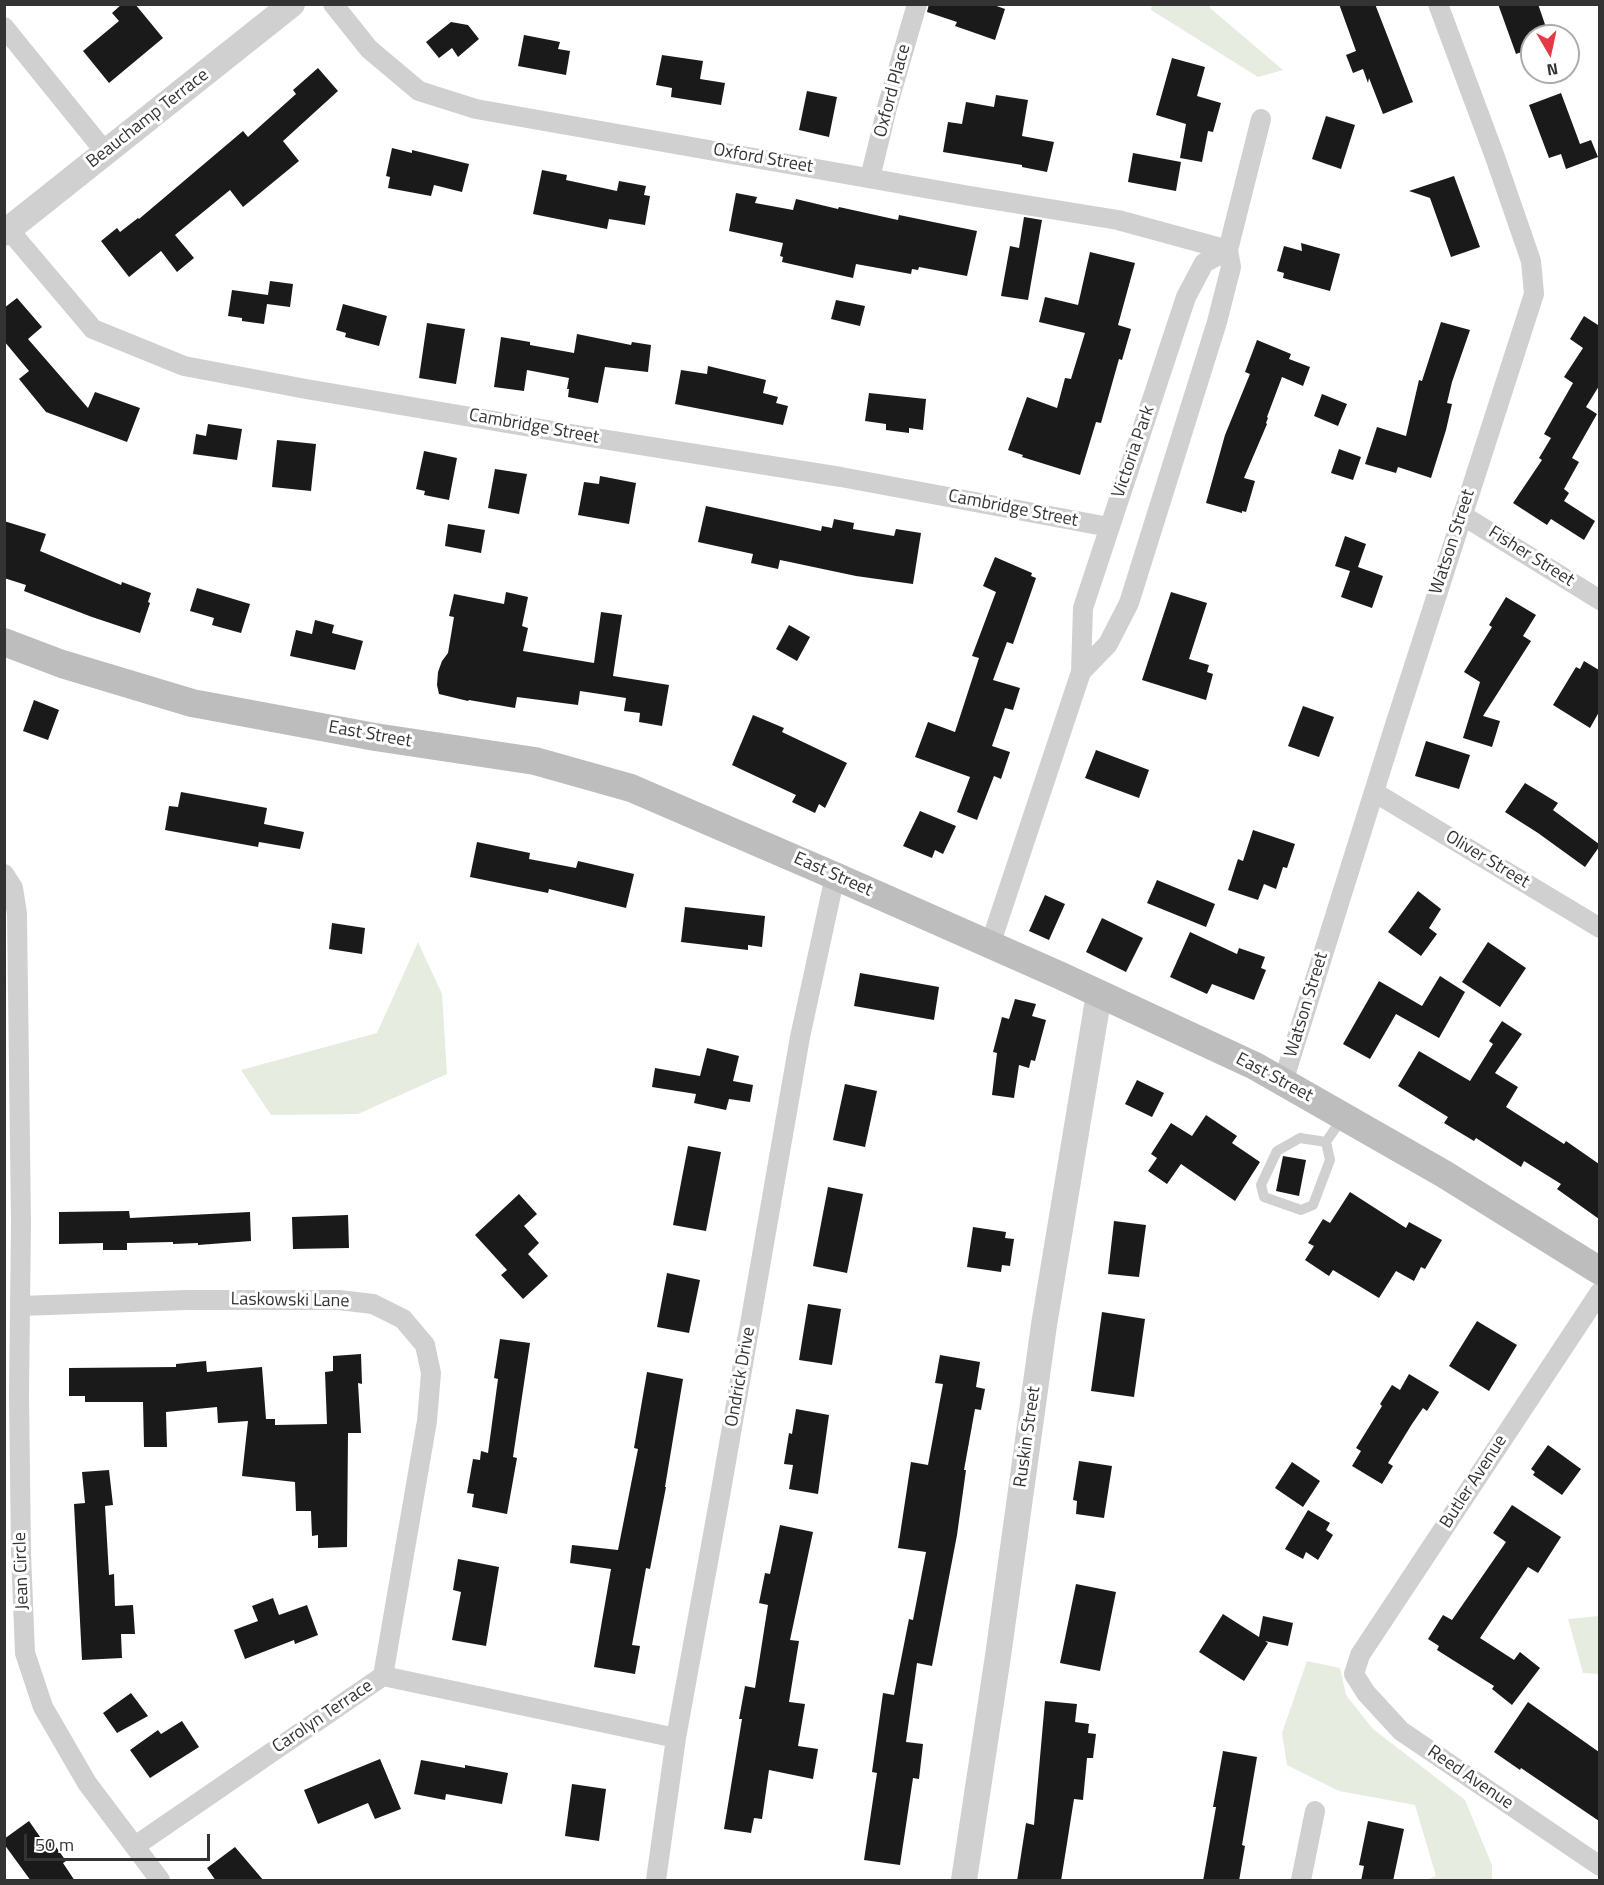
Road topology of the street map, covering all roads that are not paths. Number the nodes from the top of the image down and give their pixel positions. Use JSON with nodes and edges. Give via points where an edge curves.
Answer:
{"nodes":[{"id":1,"x":292,"y":4,"type":"edge"},
{"id":2,"x":333,"y":4,"type":"edge"},
{"id":3,"x":917,"y":4,"type":"edge"},
{"id":4,"x":1438,"y":4,"type":"edge"},
{"id":5,"x":4,"y":27,"type":"edge"},
{"id":6,"x":1261,"y":119,"type":"dead end"},
{"id":7,"x":106,"y":153,"type":"junction"},
{"id":8,"x":870,"y":178,"type":"junction"},
{"id":9,"x":7,"y":232,"type":"edge"},
{"id":10,"x":1228,"y":250,"type":"junction"},
{"id":11,"x":1462,"y":515,"type":"junction"},
{"id":12,"x":1109,"y":527,"type":"junction"},
{"id":13,"x":1599,"y":600,"type":"edge"},
{"id":14,"x":4,"y":642,"type":"edge"},
{"id":15,"x":1081,"y":672,"type":"junction"},
{"id":16,"x":1374,"y":792,"type":"junction"},
{"id":17,"x":4,"y":874,"type":"edge"},
{"id":18,"x":835,"y":876,"type":"junction"},
{"id":19,"x":1599,"y":928,"type":"edge"},
{"id":20,"x":990,"y":945,"type":"junction"},
{"id":21,"x":1099,"y":994,"type":"junction"},
{"id":22,"x":1283,"y":1082,"type":"junction"},
{"id":23,"x":1343,"y":1116,"type":"junction"},
{"id":24,"x":1326,"y":1142,"type":"junction"},
{"id":25,"x":1599,"y":1271,"type":"edge"},
{"id":26,"x":1599,"y":1292,"type":"edge"},
{"id":27,"x":21,"y":1306,"type":"junction"},
{"id":28,"x":1354,"y":1674,"type":"joint"},
{"id":29,"x":383,"y":1676,"type":"junction"},
{"id":30,"x":676,"y":1738,"type":"junction"},
{"id":31,"x":1315,"y":1811,"type":"dead end"},
{"id":32,"x":135,"y":1846,"type":"junction"},
{"id":33,"x":1599,"y":1866,"type":"edge"},
{"id":34,"x":160,"y":1881,"type":"edge"},
{"id":35,"x":656,"y":1881,"type":"edge"},
{"id":36,"x":964,"y":1881,"type":"edge"},
{"id":37,"x":1301,"y":1881,"type":"edge"}],
"edges":[{"from":1,"to":7,"type":"street","name":"Beauchamp Terrace"},
{"from":2,"to":8,"type":"street","name":"Oxford Street","via":[[369,49],[418,91],[476,109]]},
{"from":3,"to":8,"type":"street","name":"Oxford Place"},
{"from":4,"to":11,"type":"street","name":"Watson Street","via":[[1531,261],[1534,294]]},
{"from":5,"to":7,"type":"street"},
{"from":6,"to":10,"type":"street","name":"Victoria Park"},
{"from":7,"to":9,"type":"street","name":"Beauchamp Terrace"},
{"from":8,"to":10,"type":"street","name":"Oxford Street","via":[[1118,220]]},
{"from":9,"to":12,"type":"street","name":"Cambridge Street","via":[[93,329],[184,366],[841,477]]},
{"from":10,"to":12,"type":"street","name":"Victoria Park","via":[[1204,263],[1186,297]]},
{"from":10,"to":15,"type":"street","name":"Victoria Park","via":[[1231,267],[1217,322],[1129,603],[1108,644]]},
{"from":11,"to":13,"type":"street","name":"Fisher Street"},
{"from":11,"to":16,"type":"street","name":"Watson Street"},
{"from":12,"to":15,"type":"street","name":"Victoria Park","via":[[1083,608]]},
{"from":14,"to":18,"type":"main road","name":"East Street","via":[[62,664],[192,703],[375,737],[535,761],[610,782]]},
{"from":15,"to":20,"type":"street","name":"Victoria Park"},
{"from":16,"to":19,"type":"street","name":"Oliver Street"},
{"from":16,"to":22,"type":"street","name":"Watson Street"},
{"from":17,"to":27,"type":"street","name":"Jean Circle","via":[[13,888],[17,914]]},
{"from":18,"to":20,"type":"main road","name":"East Street"},
{"from":18,"to":30,"type":"street","name":"Ondrick Drive","via":[[800,1037]]},
{"from":20,"to":21,"type":"main road","name":"East Street"},
{"from":21,"to":22,"type":"main road","name":"East Street"},
{"from":21,"to":36,"type":"street","name":"Ruskin Street","via":[[1044,1325]]},
{"from":22,"to":23,"type":"main road","name":"East Street"},
{"from":23,"to":24,"type":"lane"},
{"from":23,"to":25,"type":"main road","name":"East Street"},
{"from":24,"to":24,"type":"lane","via":[[1330,1160],[1313,1205],[1301,1210],[1264,1197],[1261,1185],[1277,1151],[1300,1137]]},
{"from":26,"to":28,"type":"street","name":"Butler Avenue","via":[[1360,1655]]},
{"from":27,"to":29,"type":"street","name":"Laskowski Lane","via":[[339,1300],[373,1304],[403,1319],[425,1345],[430,1373],[427,1421]]},
{"from":27,"to":32,"type":"street","name":"Jean Circle","via":[[20,1520],[25,1653],[43,1707],[87,1783]]},
{"from":28,"to":33,"type":"street","name":"Reed Avenue","via":[[1401,1731]]},
{"from":29,"to":30,"type":"street","name":"Carolyn Terrace"},
{"from":29,"to":32,"type":"street","name":"Carolyn Terrace"},
{"from":30,"to":35,"type":"street","name":"Ondrick Drive"},
{"from":31,"to":37,"type":"street"},
{"from":32,"to":34,"type":"street","name":"Jean Circle"}]}
